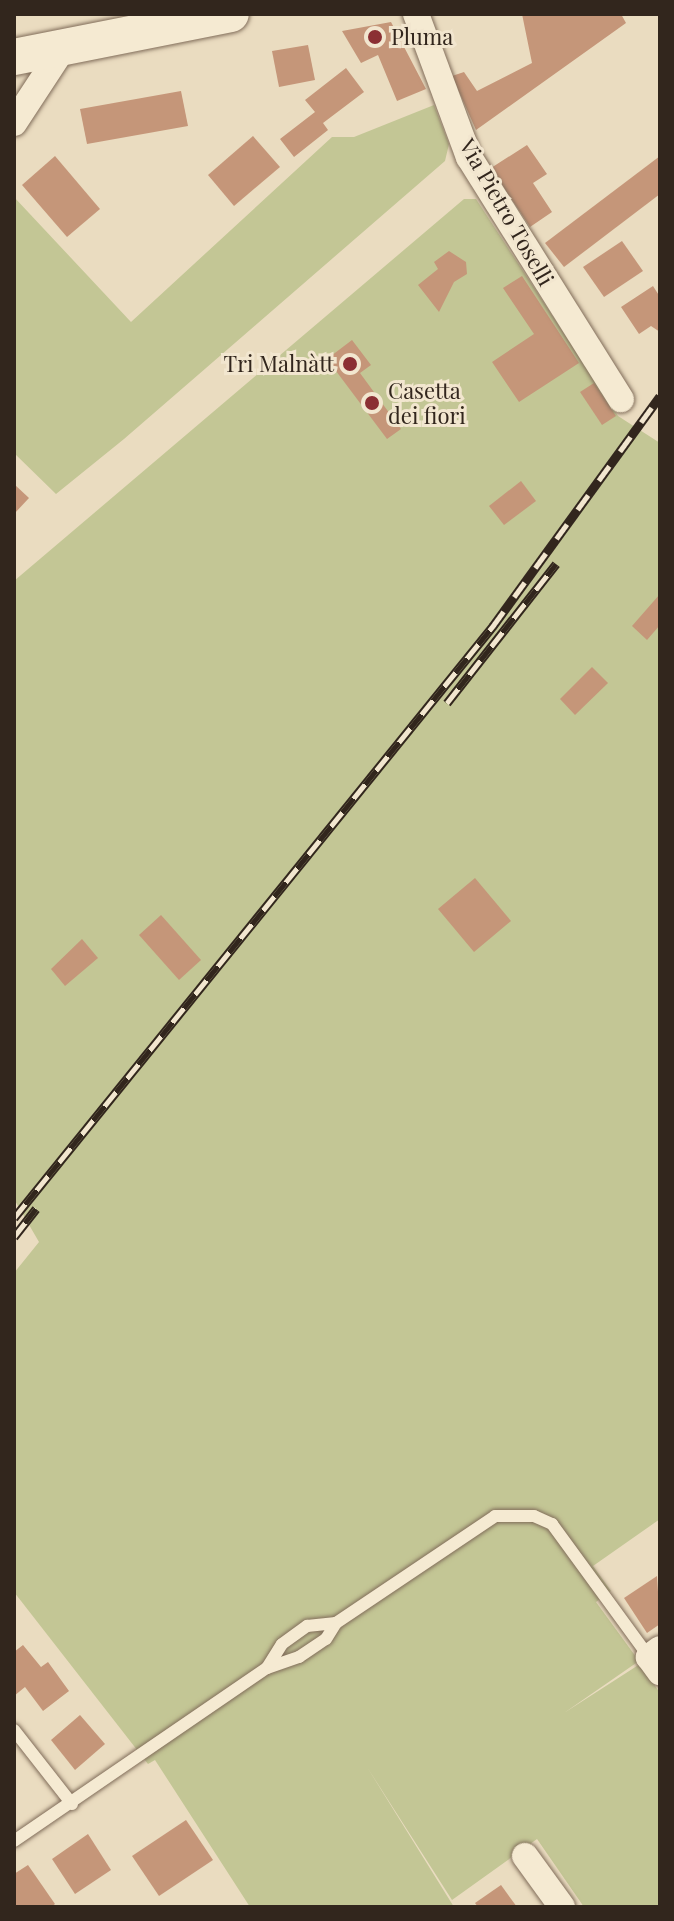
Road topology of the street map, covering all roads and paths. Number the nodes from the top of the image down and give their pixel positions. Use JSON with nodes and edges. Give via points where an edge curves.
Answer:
{"nodes":[{"id":1,"x":231,"y":14,"type":"edge"},
{"id":2,"x":416,"y":14,"type":"edge"},
{"id":3,"x":64,"y":47,"type":"junction"},
{"id":4,"x":14,"y":57,"type":"edge"},
{"id":5,"x":14,"y":123,"type":"edge"},
{"id":6,"x":621,"y":399,"type":"dead end"},
{"id":7,"x":336,"y":1623,"type":"junction"},
{"id":8,"x":656,"y":1659,"type":"edge"},
{"id":9,"x":267,"y":1668,"type":"junction"},
{"id":10,"x":14,"y":1730,"type":"edge"},
{"id":11,"x":72,"y":1804,"type":"junction"},
{"id":12,"x":14,"y":1841,"type":"edge"},
{"id":13,"x":525,"y":1856,"type":"dead end"},
{"id":14,"x":562,"y":1907,"type":"edge"}],
"edges":[{"from":1,"to":3,"type":"main road"},
{"from":2,"to":6,"type":"street","name":"Via Pietro Toselli","via":[[469,157]]},
{"from":3,"to":4,"type":"main road"},
{"from":3,"to":5,"type":"street"},
{"from":7,"to":8,"type":"lane","via":[[495,1516],[534,1516],[552,1524]]},
{"from":7,"to":9,"type":"lane","via":[[326,1639],[299,1657]]},
{"from":7,"to":9,"type":"lane","via":[[307,1626],[282,1644]]},
{"from":9,"to":11,"type":"lane"},
{"from":10,"to":11,"type":"lane"},
{"from":11,"to":12,"type":"lane"},
{"from":13,"to":14,"type":"street"}]}
